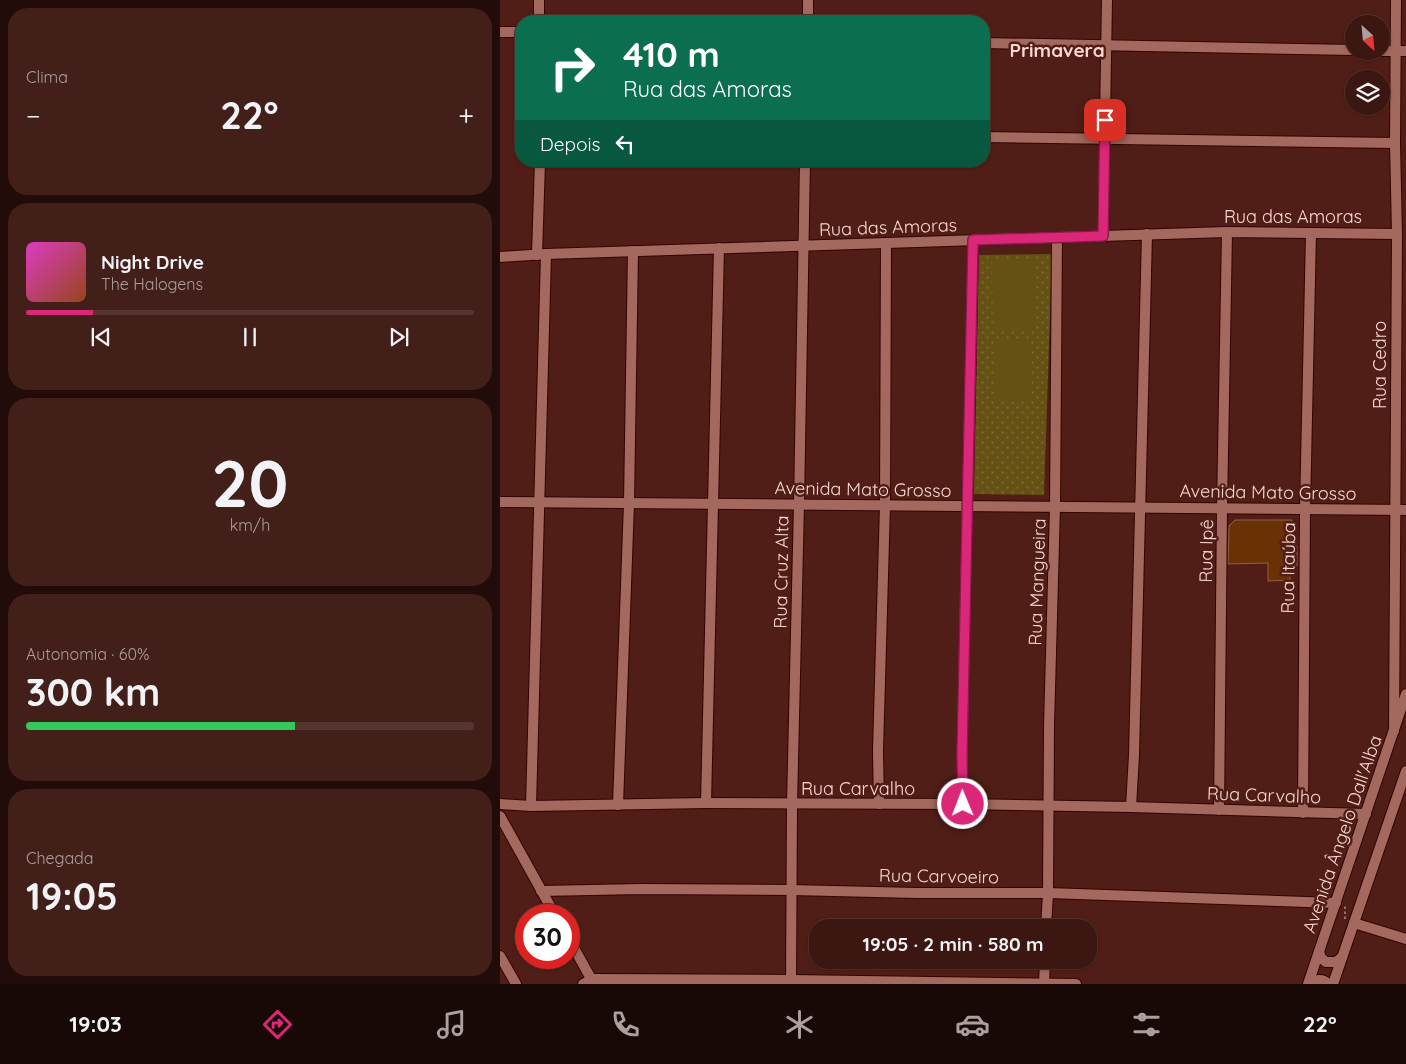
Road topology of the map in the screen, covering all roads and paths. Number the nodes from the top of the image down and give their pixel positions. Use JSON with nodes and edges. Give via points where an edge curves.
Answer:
{"nodes":[{"id":1,"x":539,"y":0,"type":"edge"},
{"id":2,"x":808,"y":0,"type":"edge"},
{"id":3,"x":1107,"y":0,"type":"edge"},
{"id":4,"x":1396,"y":0,"type":"edge"},
{"id":5,"x":539,"y":15,"type":"edge"},
{"id":6,"x":808,"y":15,"type":"edge"},
{"id":7,"x":500,"y":32,"type":"edge"},
{"id":8,"x":515,"y":32,"type":"edge"},
{"id":9,"x":990,"y":43,"type":"edge"},
{"id":10,"x":1106,"y":46,"type":"junction"},
{"id":11,"x":1345,"y":50,"type":"edge"},
{"id":12,"x":1390,"y":51,"type":"edge"},
{"id":13,"x":1395,"y":51,"type":"junction"},
{"id":14,"x":1406,"y":51,"type":"edge"},
{"id":15,"x":990,"y":137,"type":"edge"},
{"id":16,"x":1105,"y":139,"type":"junction"},
{"id":17,"x":1395,"y":143,"type":"junction"},
{"id":18,"x":540,"y":167,"type":"edge"},
{"id":19,"x":805,"y":167,"type":"edge"},
{"id":20,"x":1227,"y":232,"type":"junction"},
{"id":21,"x":1311,"y":233,"type":"junction"},
{"id":22,"x":1147,"y":234,"type":"junction"},
{"id":23,"x":1397,"y":234,"type":"junction"},
{"id":24,"x":1103,"y":236,"type":"junction"},
{"id":25,"x":1057,"y":237,"type":"junction"},
{"id":26,"x":973,"y":240,"type":"junction"},
{"id":27,"x":886,"y":243,"type":"junction"},
{"id":28,"x":804,"y":246,"type":"junction"},
{"id":29,"x":719,"y":248,"type":"junction"},
{"id":30,"x":633,"y":251,"type":"junction"},
{"id":31,"x":542,"y":254,"type":"junction"},
{"id":32,"x":500,"y":257,"type":"edge"},
{"id":33,"x":500,"y":502,"type":"edge"},
{"id":34,"x":539,"y":502,"type":"junction"},
{"id":35,"x":629,"y":503,"type":"junction"},
{"id":36,"x":714,"y":504,"type":"junction"},
{"id":37,"x":799,"y":504,"type":"junction"},
{"id":38,"x":885,"y":505,"type":"junction"},
{"id":39,"x":967,"y":506,"type":"junction"},
{"id":40,"x":1055,"y":507,"type":"junction"},
{"id":41,"x":1141,"y":508,"type":"junction"},
{"id":42,"x":1222,"y":508,"type":"junction"},
{"id":43,"x":1305,"y":509,"type":"junction"},
{"id":44,"x":1394,"y":510,"type":"junction"},
{"id":45,"x":1406,"y":510,"type":"edge"},
{"id":46,"x":1406,"y":694,"type":"edge"},
{"id":47,"x":1394,"y":731,"type":"junction"},
{"id":48,"x":1406,"y":771,"type":"edge"},
{"id":49,"x":1403,"y":791,"type":"edge"},
{"id":50,"x":706,"y":803,"type":"junction"},
{"id":51,"x":500,"y":804,"type":"edge"},
{"id":52,"x":792,"y":804,"type":"junction"},
{"id":53,"x":879,"y":804,"type":"junction"},
{"id":54,"x":963,"y":804,"type":"junction"},
{"id":55,"x":618,"y":805,"type":"junction"},
{"id":56,"x":531,"y":806,"type":"junction"},
{"id":57,"x":1048,"y":806,"type":"junction"},
{"id":58,"x":1131,"y":808,"type":"junction"},
{"id":59,"x":1220,"y":810,"type":"junction"},
{"id":60,"x":1303,"y":813,"type":"junction"},
{"id":61,"x":1366,"y":814,"type":"junction"},
{"id":62,"x":500,"y":816,"type":"edge"},
{"id":63,"x":792,"y":890,"type":"junction"},
{"id":64,"x":541,"y":891,"type":"junction"},
{"id":65,"x":1048,"y":893,"type":"junction"},
{"id":66,"x":1336,"y":903,"type":"junction"},
{"id":67,"x":549,"y":904,"type":"edge"},
{"id":68,"x":1047,"y":919,"type":"edge"},
{"id":69,"x":1354,"y":923,"type":"junction"},
{"id":70,"x":1406,"y":939,"type":"edge"},
{"id":71,"x":1319,"y":951,"type":"junction"},
{"id":72,"x":500,"y":956,"type":"edge"},
{"id":73,"x":1342,"y":957,"type":"junction"},
{"id":74,"x":580,"y":962,"type":"edge"},
{"id":75,"x":1045,"y":969,"type":"edge"},
{"id":76,"x":590,"y":982,"type":"edge"},
{"id":77,"x":791,"y":982,"type":"edge"},
{"id":78,"x":1044,"y":983,"type":"edge"},
{"id":79,"x":516,"y":984,"type":"edge"},
{"id":80,"x":1076,"y":984,"type":"edge"},
{"id":81,"x":1308,"y":984,"type":"edge"},
{"id":82,"x":1328,"y":984,"type":"edge"},
{"id":83,"x":1333,"y":984,"type":"edge"}],
"edges":[{"from":1,"to":5,"type":"street"},
{"from":2,"to":6,"type":"street"},
{"from":3,"to":10,"type":"street"},
{"from":4,"to":13,"type":"street","name":"Rua Cedro"},
{"from":7,"to":8,"type":"street"},
{"from":9,"to":10,"type":"street"},
{"from":10,"to":11,"type":"street"},
{"from":10,"to":16,"type":"street"},
{"from":12,"to":13,"type":"street"},
{"from":13,"to":14,"type":"street"},
{"from":13,"to":17,"type":"street","name":"Rua Cedro"},
{"from":15,"to":16,"type":"street"},
{"from":16,"to":17,"type":"street"},
{"from":16,"to":24,"type":"street"},
{"from":17,"to":23,"type":"street","name":"Rua Cedro"},
{"from":18,"to":31,"type":"street"},
{"from":19,"to":28,"type":"street","name":"Rua Cruz Alta"},
{"from":20,"to":21,"type":"street","name":"Rua das Amoras"},
{"from":20,"to":22,"type":"street","name":"Rua das Amoras"},
{"from":20,"to":42,"type":"street","name":"Rua Ipê"},
{"from":21,"to":23,"type":"street","name":"Rua das Amoras"},
{"from":21,"to":43,"type":"street","name":"Rua Itaúba"},
{"from":22,"to":24,"type":"street","name":"Rua das Amoras"},
{"from":22,"to":41,"type":"street"},
{"from":23,"to":44,"type":"street","name":"Rua Cedro"},
{"from":24,"to":25,"type":"street","name":"Rua das Amoras"},
{"from":25,"to":26,"type":"street","name":"Rua das Amoras"},
{"from":25,"to":40,"type":"street","name":"Rua Mangueira"},
{"from":26,"to":27,"type":"street","name":"Rua das Amoras"},
{"from":26,"to":39,"type":"street"},
{"from":27,"to":28,"type":"street","name":"Rua das Amoras"},
{"from":27,"to":38,"type":"street"},
{"from":28,"to":29,"type":"street","name":"Rua das Amoras"},
{"from":28,"to":37,"type":"street","name":"Rua Cruz Alta"},
{"from":29,"to":30,"type":"street","name":"Rua das Amoras"},
{"from":29,"to":36,"type":"street"},
{"from":30,"to":31,"type":"street","name":"Rua das Amoras"},
{"from":30,"to":35,"type":"street"},
{"from":31,"to":32,"type":"street","name":"Rua das Amoras"},
{"from":31,"to":34,"type":"street"},
{"from":33,"to":34,"type":"street","name":"Avenida Mato Grosso"},
{"from":34,"to":35,"type":"street","name":"Avenida Mato Grosso"},
{"from":34,"to":56,"type":"street"},
{"from":35,"to":36,"type":"street","name":"Avenida Mato Grosso"},
{"from":35,"to":55,"type":"street"},
{"from":36,"to":37,"type":"street","name":"Avenida Mato Grosso"},
{"from":36,"to":50,"type":"street"},
{"from":37,"to":38,"type":"street","name":"Avenida Mato Grosso"},
{"from":37,"to":52,"type":"street","name":"Rua Cruz Alta"},
{"from":38,"to":39,"type":"street","name":"Avenida Mato Grosso"},
{"from":38,"to":53,"type":"street"},
{"from":39,"to":40,"type":"street","name":"Avenida Mato Grosso"},
{"from":39,"to":54,"type":"street"},
{"from":40,"to":41,"type":"street","name":"Avenida Mato Grosso"},
{"from":40,"to":57,"type":"street","name":"Rua Mangueira"},
{"from":41,"to":42,"type":"street","name":"Avenida Mato Grosso"},
{"from":41,"to":58,"type":"street"},
{"from":42,"to":43,"type":"street","name":"Avenida Mato Grosso"},
{"from":42,"to":59,"type":"street","name":"Rua Ipê"},
{"from":43,"to":44,"type":"street","name":"Avenida Mato Grosso"},
{"from":43,"to":60,"type":"street","name":"Rua Itaúba"},
{"from":44,"to":45,"type":"street","name":"Avenida Mato Grosso"},
{"from":44,"to":47,"type":"street","name":"Rua Cedro"},
{"from":46,"to":47,"type":"street","name":"Avenida Ângelo Dall'Alba"},
{"from":47,"to":61,"type":"street","name":"Avenida Ângelo Dall'Alba"},
{"from":48,"to":49,"type":"street"},
{"from":49,"to":69,"type":"street"},
{"from":50,"to":52,"type":"street","name":"Rua Carvalho"},
{"from":50,"to":55,"type":"street","name":"Rua Carvalho"},
{"from":51,"to":56,"type":"street","name":"Rua Carvalho"},
{"from":52,"to":53,"type":"street","name":"Rua Carvalho"},
{"from":52,"to":63,"type":"street","name":"Rua Cruz Alta"},
{"from":53,"to":54,"type":"street","name":"Rua Carvalho"},
{"from":54,"to":57,"type":"street","name":"Rua Carvalho"},
{"from":55,"to":56,"type":"street","name":"Rua Carvalho"},
{"from":57,"to":58,"type":"street","name":"Rua Carvalho"},
{"from":57,"to":65,"type":"street","name":"Rua Mangueira"},
{"from":58,"to":59,"type":"street","name":"Rua Carvalho"},
{"from":59,"to":60,"type":"street","name":"Rua Carvalho"},
{"from":60,"to":61,"type":"street","name":"Rua Carvalho"},
{"from":61,"to":66,"type":"street","name":"Avenida Ângelo Dall'Alba"},
{"from":62,"to":64,"type":"street"},
{"from":63,"to":64,"type":"street","name":"Rua Carvoeiro"},
{"from":63,"to":65,"type":"street","name":"Rua Carvoeiro"},
{"from":63,"to":77,"type":"street","name":"Rua Cruz Alta"},
{"from":64,"to":67,"type":"street"},
{"from":65,"to":66,"type":"street","name":"Rua Carvoeiro"},
{"from":65,"to":68,"type":"street","name":"Rua Mangueira"},
{"from":66,"to":71,"type":"street","name":"Avenida Ângelo Dall'Alba"},
{"from":69,"to":70,"type":"street"},
{"from":69,"to":73,"type":"street"},
{"from":71,"to":73,"type":"street","via":[[1326,962],[1336,962]]},
{"from":71,"to":81,"type":"street","name":"Avenida Ângelo Dall'Alba"},
{"from":72,"to":79,"type":"street"},
{"from":73,"to":83,"type":"street"},
{"from":74,"to":76,"type":"street"},
{"from":75,"to":78,"type":"street"},
{"from":76,"to":77,"type":"street"},
{"from":77,"to":78,"type":"street"},
{"from":78,"to":80,"type":"street"},
{"from":81,"to":82,"type":"street","via":[[1316,980]]}]}
